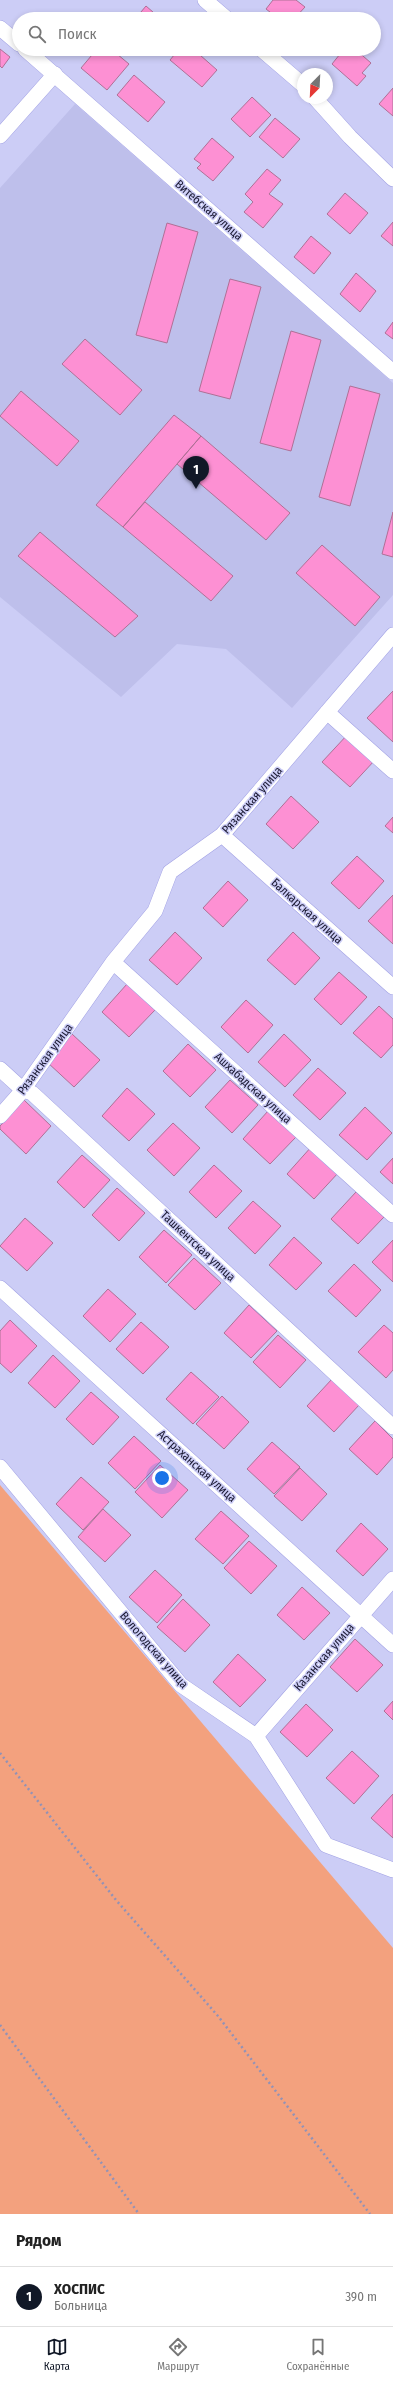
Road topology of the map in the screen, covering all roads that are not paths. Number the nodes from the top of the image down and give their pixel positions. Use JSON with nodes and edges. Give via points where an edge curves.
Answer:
{"nodes":[{"id":1,"x":205,"y":0,"type":"edge"},
{"id":2,"x":219,"y":12,"type":"edge"},
{"id":3,"x":0,"y":28,"type":"edge"},
{"id":4,"x":12,"y":38,"type":"edge"},
{"id":5,"x":33,"y":56,"type":"edge"},
{"id":6,"x":269,"y":56,"type":"edge"},
{"id":7,"x":55,"y":74,"type":"junction"},
{"id":8,"x":297,"y":80,"type":"edge"},
{"id":9,"x":320,"y":104,"type":"edge"},
{"id":10,"x":0,"y":136,"type":"edge"},
{"id":11,"x":393,"y":179,"type":"edge"},
{"id":12,"x":393,"y":372,"type":"edge"},
{"id":13,"x":393,"y":635,"type":"edge"},
{"id":14,"x":327,"y":712,"type":"junction"},
{"id":15,"x":393,"y":771,"type":"edge"},
{"id":16,"x":222,"y":835,"type":"junction"},
{"id":17,"x":113,"y":962,"type":"junction"},
{"id":18,"x":393,"y":987,"type":"edge"},
{"id":19,"x":0,"y":1069,"type":"edge"},
{"id":20,"x":23,"y":1090,"type":"junction"},
{"id":21,"x":0,"y":1116,"type":"edge"},
{"id":22,"x":393,"y":1215,"type":"edge"},
{"id":23,"x":0,"y":1288,"type":"edge"},
{"id":24,"x":393,"y":1427,"type":"edge"},
{"id":25,"x":0,"y":1467,"type":"edge"},
{"id":26,"x":393,"y":1579,"type":"edge"},
{"id":27,"x":361,"y":1615,"type":"junction"},
{"id":28,"x":393,"y":1645,"type":"edge"},
{"id":29,"x":256,"y":1736,"type":"junction"},
{"id":30,"x":393,"y":1870,"type":"edge"}],
"edges":[{"from":1,"to":2,"type":"street"},
{"from":3,"to":4,"type":"street"},
{"from":5,"to":7,"type":"street","name":"Витебская улица"},
{"from":6,"to":8,"type":"street"},
{"from":7,"to":10,"type":"street"},
{"from":7,"to":12,"type":"street","name":"Витебская улица"},
{"from":9,"to":11,"type":"street"},
{"from":13,"to":14,"type":"street","name":"Рязанская улица"},
{"from":14,"to":15,"type":"street"},
{"from":14,"to":16,"type":"street","name":"Рязанская улица"},
{"from":16,"to":17,"type":"street","name":"Рязанская улица","via":[[170,872],[155,911]]},
{"from":16,"to":18,"type":"street","name":"Балкарская улица"},
{"from":17,"to":20,"type":"street","name":"Рязанская улица"},
{"from":17,"to":22,"type":"street","name":"Ашхабадская улица"},
{"from":19,"to":20,"type":"street","name":"Ташкентская улица"},
{"from":20,"to":21,"type":"street","name":"Рязанская улица"},
{"from":20,"to":24,"type":"street","name":"Ташкентская улица","via":[[32,1092]]},
{"from":23,"to":27,"type":"street","name":"Астраханская улица"},
{"from":25,"to":29,"type":"street","name":"Вологодская улица","via":[[181,1685]]},
{"from":26,"to":27,"type":"street","name":"Казанская улица"},
{"from":27,"to":28,"type":"street","name":"Астраханская улица"},
{"from":27,"to":29,"type":"street","name":"Казанская улица"},
{"from":29,"to":30,"type":"street","name":"Вологодская улица","via":[[326,1845]]}]}
